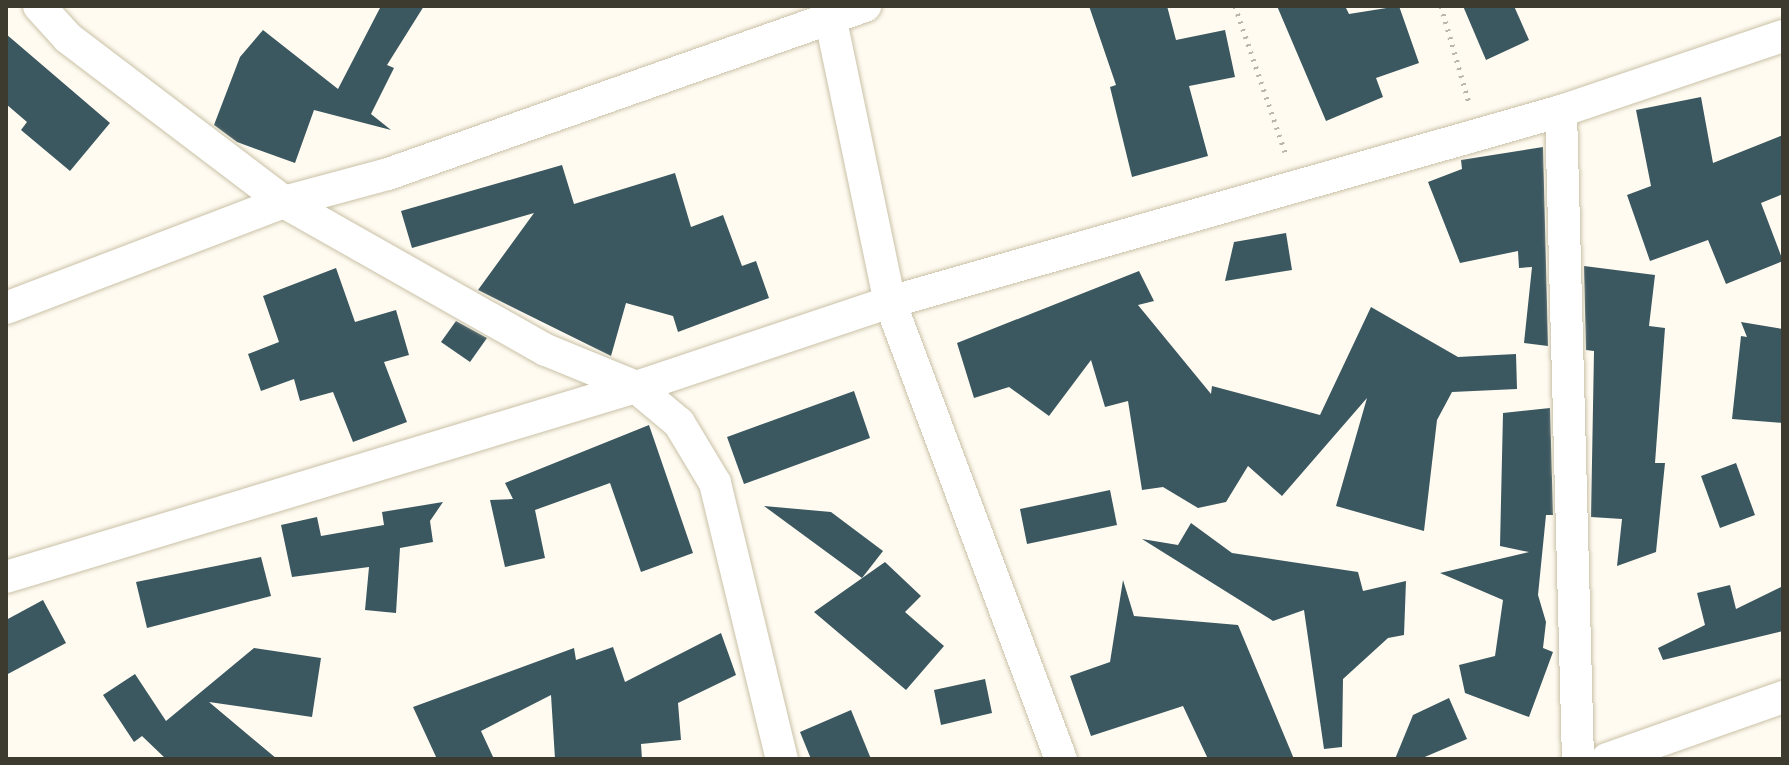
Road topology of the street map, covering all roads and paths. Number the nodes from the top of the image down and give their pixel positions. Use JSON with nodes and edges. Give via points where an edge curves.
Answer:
{"nodes":[{"id":1,"x":39,"y":6,"type":"edge"},
{"id":2,"x":1235,"y":6,"type":"edge"},
{"id":3,"x":1441,"y":6,"type":"edge"},
{"id":4,"x":852,"y":9,"type":"edge"},
{"id":5,"x":1783,"y":36,"type":"edge"},
{"id":6,"x":1561,"y":111,"type":"junction"},
{"id":7,"x":1478,"y":134,"type":"junction"},
{"id":8,"x":1297,"y":186,"type":"junction"},
{"id":9,"x":284,"y":202,"type":"junction"},
{"id":10,"x":890,"y":302,"type":"junction"},
{"id":11,"x":6,"y":308,"type":"edge"},
{"id":12,"x":636,"y":387,"type":"junction"},
{"id":13,"x":6,"y":577,"type":"edge"},
{"id":14,"x":1783,"y":697,"type":"edge"},
{"id":15,"x":782,"y":759,"type":"edge"},
{"id":16,"x":1061,"y":759,"type":"edge"},
{"id":17,"x":1578,"y":759,"type":"edge"},
{"id":18,"x":1607,"y":759,"type":"edge"}],
"edges":[{"from":1,"to":9,"type":"street","via":[[68,38]]},
{"from":2,"to":8,"type":"path"},
{"from":3,"to":7,"type":"path"},
{"from":4,"to":9,"type":"street","via":[[388,174]]},
{"from":4,"to":10,"type":"street"},
{"from":5,"to":6,"type":"street"},
{"from":6,"to":7,"type":"street"},
{"from":6,"to":17,"type":"street"},
{"from":7,"to":8,"type":"street"},
{"from":8,"to":10,"type":"street"},
{"from":9,"to":11,"type":"street"},
{"from":9,"to":12,"type":"street","via":[[546,350]]},
{"from":10,"to":12,"type":"street"},
{"from":10,"to":16,"type":"street"},
{"from":12,"to":13,"type":"street"},
{"from":12,"to":15,"type":"street","via":[[679,423],[715,483]]},
{"from":14,"to":18,"type":"street"}]}
